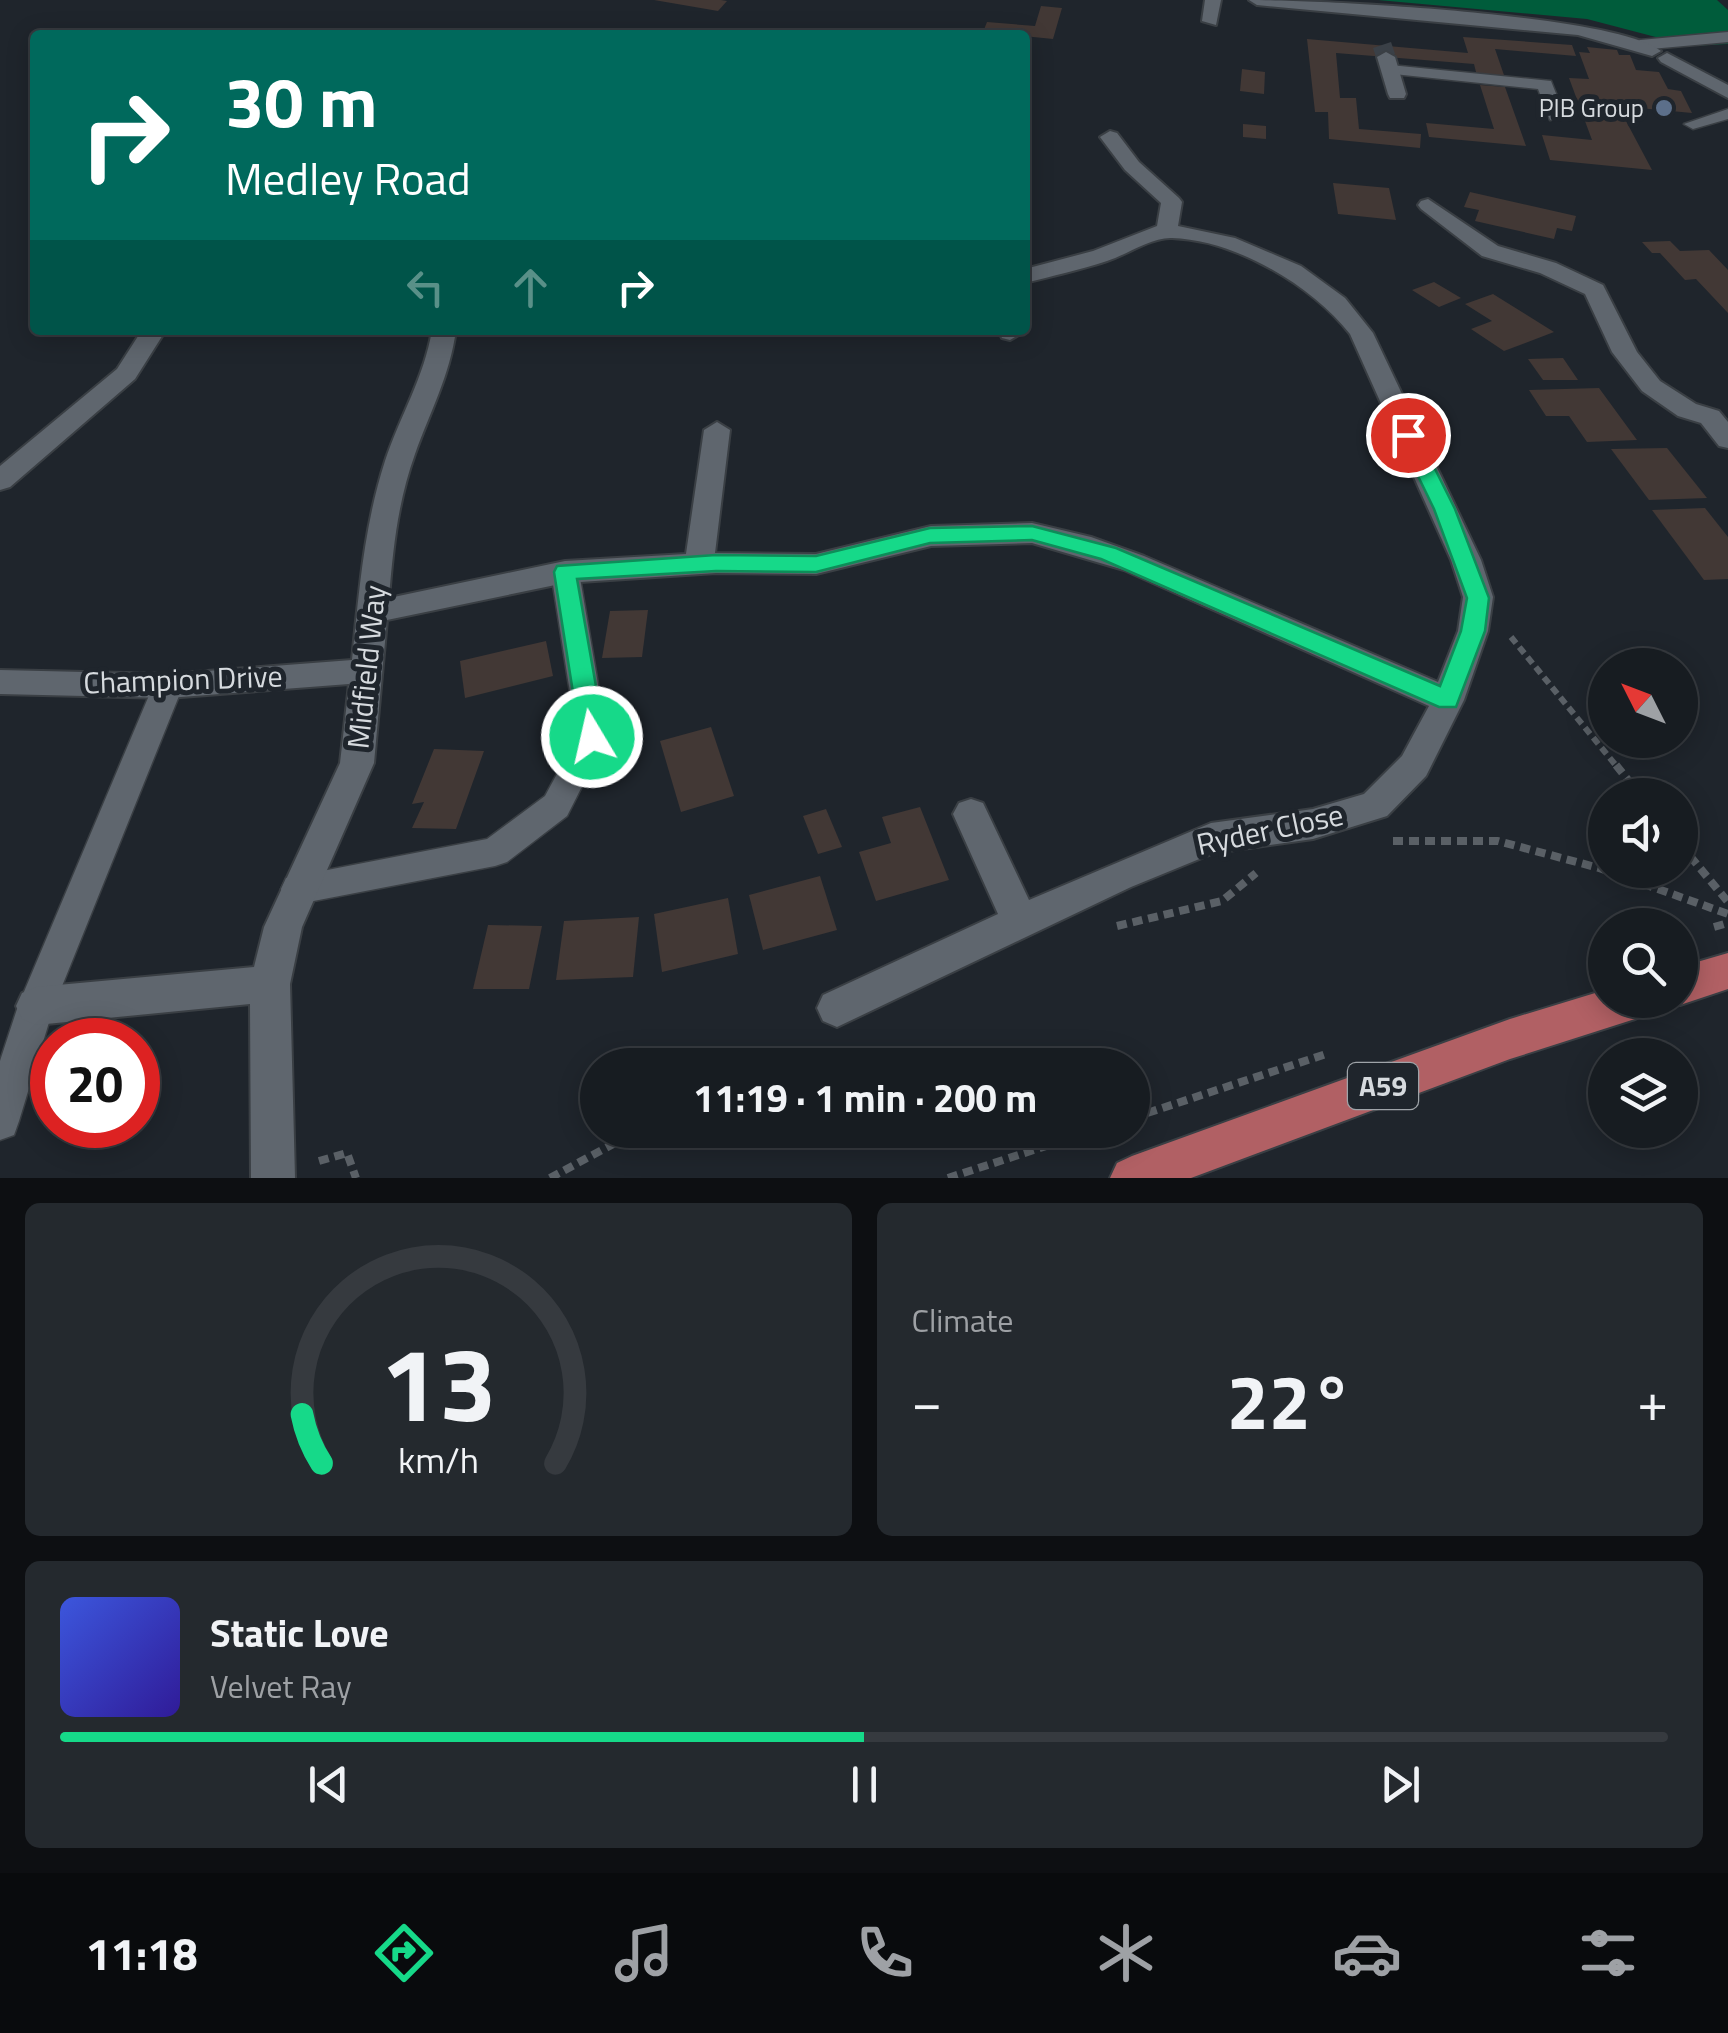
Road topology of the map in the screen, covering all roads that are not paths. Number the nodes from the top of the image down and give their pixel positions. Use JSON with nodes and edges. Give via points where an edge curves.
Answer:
{"nodes":[{"id":1,"x":1213,"y":0,"type":"edge"},
{"id":2,"x":1257,"y":0,"type":"edge"},
{"id":3,"x":1370,"y":10,"type":"junction"},
{"id":4,"x":1210,"y":20,"type":"dead end"},
{"id":5,"x":1377,"y":31,"type":"tunnel mouth"},
{"id":6,"x":1728,"y":37,"type":"edge"},
{"id":7,"x":1655,"y":52,"type":"junction"},
{"id":8,"x":1388,"y":64,"type":"joint"},
{"id":9,"x":1728,"y":92,"type":"edge"},
{"id":10,"x":1397,"y":94,"type":"dead end"},
{"id":11,"x":1728,"y":114,"type":"edge"},
{"id":12,"x":1556,"y":116,"type":"dead end"},
{"id":13,"x":1694,"y":124,"type":"dead end"},
{"id":14,"x":1110,"y":137,"type":"dead end"},
{"id":15,"x":1428,"y":205,"type":"dead end"},
{"id":16,"x":1167,"y":230,"type":"junction"},
{"id":17,"x":1030,"y":275,"type":"edge"},
{"id":18,"x":151,"y":335,"type":"edge"},
{"id":19,"x":443,"y":335,"type":"edge"},
{"id":20,"x":1719,"y":412,"type":"edge"},
{"id":21,"x":717,"y":430,"type":"dead end"},
{"id":22,"x":1728,"y":440,"type":"edge"},
{"id":23,"x":0,"y":481,"type":"edge"},
{"id":24,"x":699,"y":564,"type":"junction"},
{"id":25,"x":565,"y":572,"type":"junction"},
{"id":26,"x":373,"y":612,"type":"junction"},
{"id":27,"x":365,"y":672,"type":"junction"},
{"id":28,"x":0,"y":682,"type":"edge"},
{"id":29,"x":168,"y":686,"type":"junction"},
{"id":30,"x":1448,"y":700,"type":"junction"},
{"id":31,"x":971,"y":814,"type":"dead end"},
{"id":32,"x":298,"y":889,"type":"junction"},
{"id":33,"x":1021,"y":923,"type":"junction"},
{"id":34,"x":1728,"y":971,"type":"edge"},
{"id":35,"x":1698,"y":980,"type":"edge"},
{"id":36,"x":270,"y":984,"type":"junction"},
{"id":37,"x":36,"y":1006,"type":"junction"},
{"id":38,"x":836,"y":1008,"type":"dead end"},
{"id":39,"x":1588,"y":1015,"type":"edge"},
{"id":40,"x":0,"y":1121,"type":"edge"},
{"id":41,"x":273,"y":1178,"type":"edge"},
{"id":42,"x":1132,"y":1178,"type":"edge"}],
"edges":[{"from":1,"to":4,"type":"street"},
{"from":2,"to":3,"type":"street"},
{"from":3,"to":5,"type":"street"},
{"from":3,"to":7,"type":"street","via":[[1579,30]]},
{"from":6,"to":7,"type":"lane"},
{"from":7,"to":9,"type":"street"},
{"from":8,"to":10,"type":"street"},
{"from":8,"to":12,"type":"lane","via":[[1545,85]]},
{"from":11,"to":13,"type":"lane"},
{"from":14,"to":16,"type":"street","via":[[1172,202]]},
{"from":15,"to":20,"type":"street","via":[[1490,251],[1595,290],[1617,342],[1657,395],[1683,411]]},
{"from":16,"to":17,"type":"street"},
{"from":16,"to":30,"type":"street","name":"Ryder Close","via":[[1294,270],[1337,303],[1361,334],[1434,484],[1478,598]]},
{"from":18,"to":23,"type":"street","via":[[126,374]]},
{"from":19,"to":26,"type":"street","name":"Midfield Way","via":[[439,364],[380,524]]},
{"from":20,"to":22,"type":"street"},
{"from":21,"to":24,"type":"street"},
{"from":24,"to":25,"type":"street"},
{"from":24,"to":30,"type":"street","via":[[816,564],[930,536],[1032,533],[1134,563]]},
{"from":25,"to":26,"type":"street"},
{"from":25,"to":32,"type":"lane","via":[[592,737],[556,806],[496,852]]},
{"from":26,"to":27,"type":"street","name":"Midfield Way"},
{"from":27,"to":29,"type":"street","name":"Champion Drive"},
{"from":27,"to":32,"type":"street","name":"Midfield Way","via":[[357,763]]},
{"from":28,"to":29,"type":"street","name":"Champion Drive"},
{"from":29,"to":37,"type":"lane"},
{"from":30,"to":33,"type":"street","name":"Ryder Close","via":[[1414,766],[1375,806],[1312,824],[1212,838]]},
{"from":31,"to":33,"type":"street"},
{"from":32,"to":36,"type":"street","name":"Midfield Way"},
{"from":33,"to":38,"type":"street","name":"Ryder Close"},
{"from":34,"to":35,"type":"main road"},
{"from":36,"to":37,"type":"street"},
{"from":36,"to":41,"type":"street","name":"Midfield Way"},
{"from":37,"to":40,"type":"lane"},
{"from":39,"to":42,"type":"main road","number":"A59"}]}
